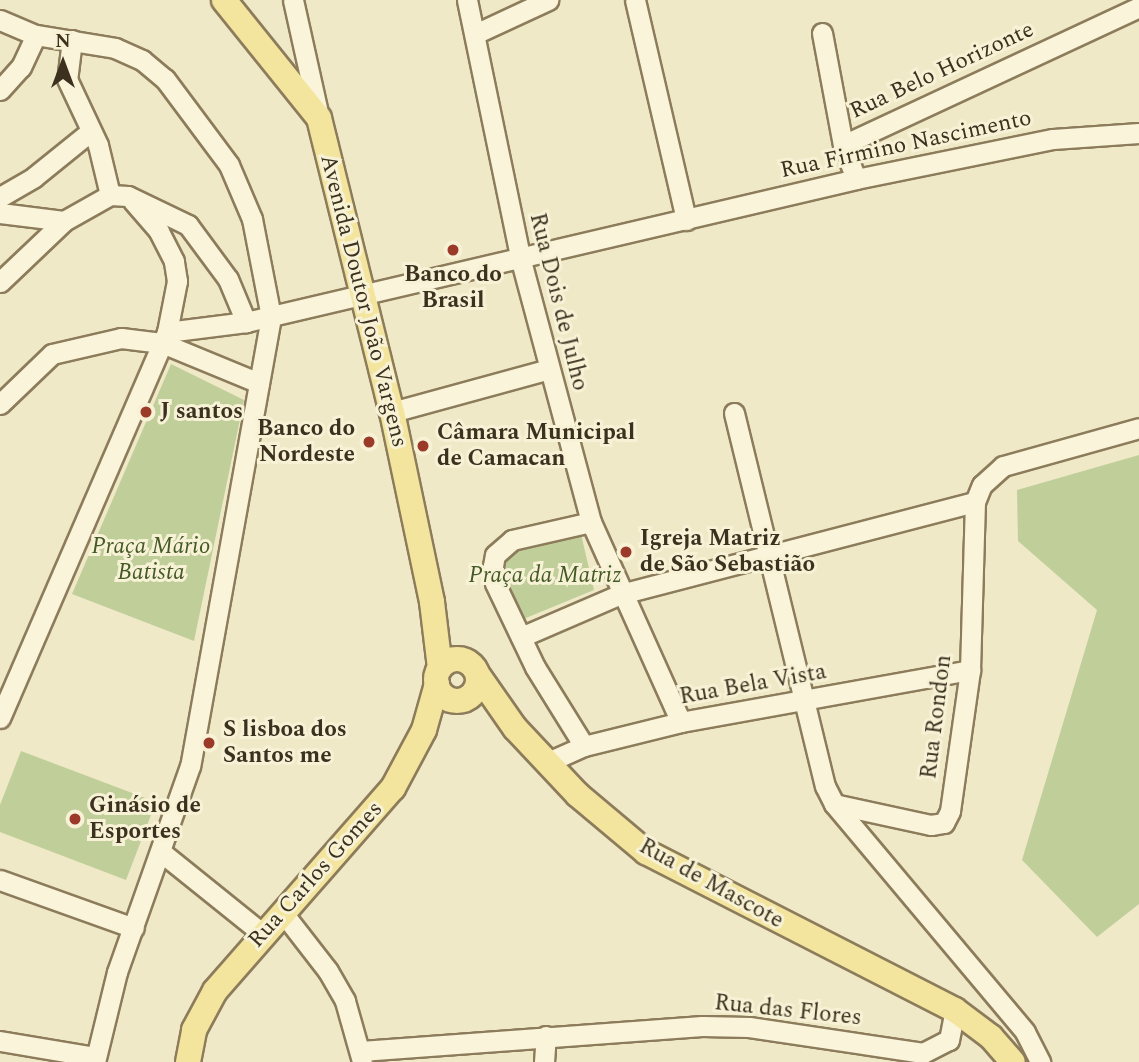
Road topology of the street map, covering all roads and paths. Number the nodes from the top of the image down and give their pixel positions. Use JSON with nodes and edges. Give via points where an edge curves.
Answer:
{"nodes":[{"id":1,"x":224,"y":0,"type":"edge"},
{"id":2,"x":293,"y":0,"type":"edge"},
{"id":3,"x":467,"y":0,"type":"edge"},
{"id":4,"x":548,"y":0,"type":"edge"},
{"id":5,"x":635,"y":0,"type":"edge"},
{"id":6,"x":1139,"y":7,"type":"edge"},
{"id":7,"x":0,"y":20,"type":"edge"},
{"id":8,"x":821,"y":33,"type":"dead end"},
{"id":9,"x":475,"y":34,"type":"junction"},
{"id":10,"x":36,"y":35,"type":"junction"},
{"id":11,"x":72,"y":40,"type":"junction"},
{"id":12,"x":0,"y":90,"type":"edge"},
{"id":13,"x":319,"y":118,"type":"junction"},
{"id":14,"x":91,"y":131,"type":"junction"},
{"id":15,"x":1139,"y":133,"type":"edge"},
{"id":16,"x":843,"y":145,"type":"junction"},
{"id":17,"x":856,"y":179,"type":"junction"},
{"id":18,"x":119,"y":195,"type":"junction"},
{"id":19,"x":0,"y":197,"type":"edge"},
{"id":20,"x":0,"y":213,"type":"edge"},
{"id":21,"x":686,"y":220,"type":"junction"},
{"id":22,"x":64,"y":221,"type":"junction"},
{"id":23,"x":520,"y":257,"type":"junction"},
{"id":24,"x":0,"y":282,"type":"edge"},
{"id":25,"x":363,"y":297,"type":"junction"},
{"id":26,"x":271,"y":317,"type":"junction"},
{"id":27,"x":246,"y":322,"type":"junction"},
{"id":28,"x":165,"y":338,"type":"junction"},
{"id":29,"x":549,"y":369,"type":"junction"},
{"id":30,"x":259,"y":383,"type":"junction"},
{"id":31,"x":0,"y":404,"type":"edge"},
{"id":32,"x":392,"y":412,"type":"junction"},
{"id":33,"x":734,"y":413,"type":"dead end"},
{"id":34,"x":1139,"y":428,"type":"edge"},
{"id":35,"x":975,"y":502,"type":"junction"},
{"id":36,"x":591,"y":522,"type":"junction"},
{"id":37,"x":768,"y":557,"type":"junction"},
{"id":38,"x":621,"y":594,"type":"junction"},
{"id":39,"x":432,"y":602,"type":"junction"},
{"id":40,"x":521,"y":637,"type":"junction"},
{"id":41,"x":474,"y":669,"type":"junction"},
{"id":42,"x":970,"y":670,"type":"junction"},
{"id":43,"x":438,"y":676,"type":"junction"},
{"id":44,"x":804,"y":701,"type":"junction"},
{"id":45,"x":0,"y":718,"type":"edge"},
{"id":46,"x":681,"y":722,"type":"junction"},
{"id":47,"x":584,"y":746,"type":"junction"},
{"id":48,"x":548,"y":762,"type":"junction"},
{"id":49,"x":834,"y":804,"type":"junction"},
{"id":50,"x":161,"y":852,"type":"junction"},
{"id":51,"x":0,"y":880,"type":"edge"},
{"id":52,"x":283,"y":913,"type":"junction"},
{"id":53,"x":134,"y":928,"type":"junction"},
{"id":54,"x":263,"y":934,"type":"junction"},
{"id":55,"x":955,"y":1010,"type":"junction"},
{"id":56,"x":546,"y":1036,"type":"junction"},
{"id":57,"x":0,"y":1041,"type":"edge"},
{"id":58,"x":361,"y":1056,"type":"edge"},
{"id":59,"x":96,"y":1059,"type":"edge"},
{"id":60,"x":188,"y":1062,"type":"edge"},
{"id":61,"x":544,"y":1062,"type":"edge"},
{"id":62,"x":1013,"y":1062,"type":"edge"},
{"id":63,"x":1040,"y":1062,"type":"edge"}],
"edges":[{"from":1,"to":13,"type":"main road"},
{"from":2,"to":13,"type":"street","name":"Avenida Doutor João Vargens"},
{"from":3,"to":9,"type":"street","name":"Rua Dois de Julho"},
{"from":4,"to":9,"type":"street"},
{"from":5,"to":21,"type":"street"},
{"from":6,"to":16,"type":"street","name":"Rua Belo Horizonte"},
{"from":7,"to":10,"type":"street"},
{"from":8,"to":16,"type":"street"},
{"from":9,"to":23,"type":"street","name":"Rua Dois de Julho"},
{"from":10,"to":11,"type":"street"},
{"from":10,"to":12,"type":"street","via":[[20,67]]},
{"from":11,"to":14,"type":"street","via":[[67,79]]},
{"from":11,"to":26,"type":"street","via":[[115,48],[142,60],[166,79],[198,117],[229,165],[252,219]]},
{"from":13,"to":25,"type":"main road","name":"Avenida Doutor João Vargens"},
{"from":14,"to":18,"type":"street"},
{"from":14,"to":19,"type":"street","via":[[34,177]]},
{"from":15,"to":17,"type":"street","name":"Rua Firmino Nascimento","via":[[1053,139]]},
{"from":16,"to":17,"type":"street"},
{"from":17,"to":21,"type":"street","name":"Rua Firmino Nascimento"},
{"from":18,"to":22,"type":"street"},
{"from":18,"to":27,"type":"street","via":[[188,225],[228,279]]},
{"from":18,"to":28,"type":"street","via":[[159,231],[174,261],[177,281]]},
{"from":20,"to":22,"type":"street"},
{"from":21,"to":23,"type":"street","name":"Rua Firmino Nascimento"},
{"from":22,"to":24,"type":"street"},
{"from":23,"to":25,"type":"street","name":"Rua Firmino Nascimento"},
{"from":23,"to":29,"type":"street","name":"Rua Dois de Julho"},
{"from":25,"to":26,"type":"street","name":"Rua Firmino Nascimento"},
{"from":25,"to":32,"type":"main road","name":"Avenida Doutor João Vargens"},
{"from":26,"to":27,"type":"street","name":"Rua Firmino Nascimento"},
{"from":26,"to":30,"type":"street"},
{"from":27,"to":28,"type":"street","name":"Rua Firmino Nascimento"},
{"from":28,"to":30,"type":"street"},
{"from":28,"to":31,"type":"street","via":[[121,338],[52,354]]},
{"from":28,"to":45,"type":"street"},
{"from":29,"to":32,"type":"street"},
{"from":29,"to":36,"type":"street","name":"Rua Dois de Julho"},
{"from":30,"to":50,"type":"street","via":[[190,766]]},
{"from":32,"to":39,"type":"main road","name":"Avenida Doutor João Vargens"},
{"from":33,"to":37,"type":"street"},
{"from":34,"to":35,"type":"street","via":[[1003,466],[989,475]]},
{"from":35,"to":37,"type":"street"},
{"from":35,"to":42,"type":"street","name":"Rua Rondon"},
{"from":36,"to":38,"type":"street","name":"Rua Dois de Julho"},
{"from":36,"to":40,"type":"street","via":[[512,540],[495,555],[495,583]]},
{"from":37,"to":38,"type":"street"},
{"from":37,"to":44,"type":"street"},
{"from":38,"to":40,"type":"street"},
{"from":38,"to":46,"type":"street","name":"Rua Dois de Julho"},
{"from":39,"to":41,"type":"main road","name":"Avenida Doutor João Vargens"},
{"from":39,"to":43,"type":"main road","name":"Avenida Doutor João Vargens"},
{"from":40,"to":47,"type":"street"},
{"from":41,"to":43,"type":"main road","via":[[453,659]]},
{"from":41,"to":43,"type":"main road","via":[[475,691],[462,700],[446,697]]},
{"from":41,"to":48,"type":"main road","name":"Rua de Mascote","via":[[515,729]]},
{"from":42,"to":44,"type":"street","name":"Rua Bela Vista"},
{"from":42,"to":49,"type":"street","name":"Rua Rondon","via":[[950,811],[944,823],[931,825]]},
{"from":43,"to":52,"type":"main road","name":"Rua Carlos Gomes","via":[[424,730],[393,788]]},
{"from":44,"to":46,"type":"street","name":"Rua Bela Vista"},
{"from":44,"to":49,"type":"street"},
{"from":46,"to":47,"type":"street","name":"Rua Bela Vista"},
{"from":47,"to":48,"type":"street","name":"Rua Bela Vista"},
{"from":48,"to":55,"type":"main road","name":"Rua de Mascote","via":[[578,795],[646,852]]},
{"from":49,"to":63,"type":"street","via":[[1025,1032]]},
{"from":50,"to":53,"type":"street"},
{"from":50,"to":54,"type":"street"},
{"from":51,"to":53,"type":"street"},
{"from":52,"to":54,"type":"main road","name":"Rua Carlos Gomes"},
{"from":52,"to":58,"type":"street","via":[[345,1001]]},
{"from":53,"to":59,"type":"street","via":[[117,972]]},
{"from":54,"to":60,"type":"main road","name":"Rua Carlos Gomes","via":[[215,990],[194,1030]]},
{"from":55,"to":56,"type":"street","name":"Rua das Flores","via":[[949,1040],[923,1053],[749,1027]]},
{"from":55,"to":62,"type":"main road","name":"Rua de Mascote","via":[[991,1037]]},
{"from":56,"to":58,"type":"street"},
{"from":56,"to":61,"type":"street"},
{"from":57,"to":59,"type":"street"}]}
